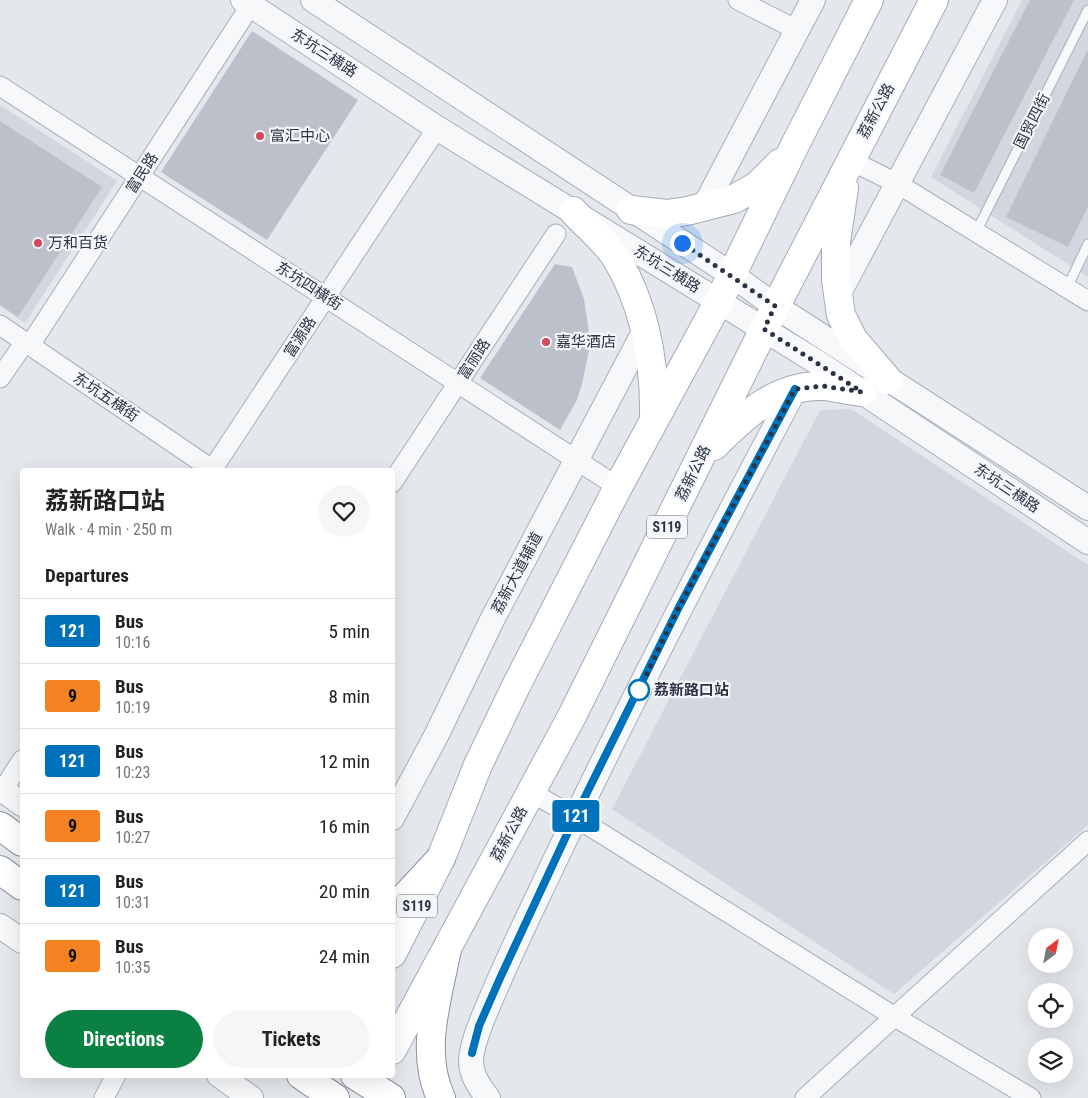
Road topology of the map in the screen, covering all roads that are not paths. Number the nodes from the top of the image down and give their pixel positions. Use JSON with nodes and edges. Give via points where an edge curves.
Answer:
{"nodes":[{"id":1,"x":313,"y":0,"type":"edge"},
{"id":2,"x":738,"y":0,"type":"edge"},
{"id":3,"x":813,"y":0,"type":"edge"},
{"id":4,"x":870,"y":0,"type":"edge"},
{"id":5,"x":934,"y":0,"type":"edge"},
{"id":6,"x":995,"y":0,"type":"edge"},
{"id":7,"x":249,"y":2,"type":"edge"},
{"id":8,"x":1088,"y":10,"type":"edge"},
{"id":9,"x":797,"y":30,"type":"junction"},
{"id":10,"x":0,"y":86,"type":"edge"},
{"id":11,"x":437,"y":128,"type":"junction"},
{"id":12,"x":791,"y":152,"type":"junction"},
{"id":13,"x":850,"y":160,"type":"junction"},
{"id":14,"x":139,"y":176,"type":"junction"},
{"id":15,"x":898,"y":184,"type":"junction"},
{"id":16,"x":704,"y":207,"type":"junction"},
{"id":17,"x":632,"y":210,"type":"junction"},
{"id":18,"x":573,"y":211,"type":"junction"},
{"id":19,"x":976,"y":232,"type":"junction"},
{"id":20,"x":556,"y":234,"type":"dead end"},
{"id":21,"x":1088,"y":244,"type":"edge"},
{"id":22,"x":732,"y":275,"type":"junction"},
{"id":23,"x":1067,"y":288,"type":"junction"},
{"id":24,"x":838,"y":295,"type":"junction"},
{"id":25,"x":326,"y":297,"type":"junction"},
{"id":26,"x":1088,"y":301,"type":"edge"},
{"id":27,"x":719,"y":302,"type":"junction"},
{"id":28,"x":769,"y":318,"type":"junction"},
{"id":29,"x":0,"y":325,"type":"edge"},
{"id":30,"x":645,"y":330,"type":"junction"},
{"id":31,"x":27,"y":343,"type":"junction"},
{"id":32,"x":0,"y":378,"type":"edge"},
{"id":33,"x":888,"y":380,"type":"junction"},
{"id":34,"x":458,"y":383,"type":"junction"},
{"id":35,"x":795,"y":389,"type":"junction"},
{"id":36,"x":862,"y":392,"type":"junction"},
{"id":37,"x":653,"y":421,"type":"junction"},
{"id":38,"x":577,"y":460,"type":"junction"},
{"id":39,"x":699,"y":461,"type":"junction"},
{"id":40,"x":209,"y":468,"type":"edge"},
{"id":41,"x":213,"y":468,"type":"edge"},
{"id":42,"x":395,"y":478,"type":"edge"},
{"id":43,"x":618,"y":486,"type":"junction"},
{"id":44,"x":1088,"y":508,"type":"edge"},
{"id":45,"x":1088,"y":542,"type":"edge"},
{"id":46,"x":20,"y":763,"type":"edge"},
{"id":47,"x":1,"y":789,"type":"edge"},
{"id":48,"x":532,"y":793,"type":"junction"},
{"id":49,"x":20,"y":803,"type":"edge"},
{"id":50,"x":395,"y":812,"type":"edge"},
{"id":51,"x":575,"y":817,"type":"junction"},
{"id":52,"x":0,"y":826,"type":"edge"},
{"id":53,"x":20,"y":841,"type":"edge"},
{"id":54,"x":1088,"y":841,"type":"edge"},
{"id":55,"x":442,"y":858,"type":"junction"},
{"id":56,"x":0,"y":870,"type":"edge"},
{"id":57,"x":20,"y":885,"type":"edge"},
{"id":58,"x":395,"y":908,"type":"edge"},
{"id":59,"x":0,"y":926,"type":"edge"},
{"id":60,"x":20,"y":941,"type":"edge"},
{"id":61,"x":395,"y":948,"type":"edge"},
{"id":62,"x":447,"y":949,"type":"junction"},
{"id":63,"x":895,"y":1017,"type":"junction"},
{"id":64,"x":395,"y":1044,"type":"edge"},
{"id":65,"x":114,"y":1078,"type":"edge"},
{"id":66,"x":223,"y":1078,"type":"edge"},
{"id":67,"x":306,"y":1078,"type":"edge"},
{"id":68,"x":328,"y":1090,"type":"edge"},
{"id":69,"x":104,"y":1098,"type":"edge"},
{"id":70,"x":250,"y":1098,"type":"edge"},
{"id":71,"x":442,"y":1098,"type":"edge"},
{"id":72,"x":488,"y":1098,"type":"edge"},
{"id":73,"x":805,"y":1098,"type":"edge"},
{"id":74,"x":1031,"y":1098,"type":"edge"}],
"edges":[{"from":1,"to":17,"type":"street","name":"东坑三横路"},
{"from":2,"to":9,"type":"street"},
{"from":3,"to":9,"type":"street"},
{"from":4,"to":12,"type":"main road","number":"S119"},
{"from":5,"to":13,"type":"main road","name":"荔新公路","number":"S119"},
{"from":6,"to":15,"type":"street"},
{"from":7,"to":11,"type":"street","name":"东坑三横路"},
{"from":7,"to":14,"type":"street","name":"富民路"},
{"from":8,"to":19,"type":"lane","name":"国贸四街"},
{"from":9,"to":16,"type":"street"},
{"from":10,"to":14,"type":"street","name":"东坑四横街"},
{"from":11,"to":18,"type":"street","name":"东坑三横路"},
{"from":11,"to":25,"type":"street","name":"富源路"},
{"from":12,"to":16,"type":"main road","via":[[757,186],[734,199]]},
{"from":12,"to":22,"type":"main road","number":"S119"},
{"from":13,"to":15,"type":"street"},
{"from":13,"to":24,"type":"main road","via":[[836,242]]},
{"from":13,"to":28,"type":"main road","name":"荔新公路","number":"S119"},
{"from":14,"to":25,"type":"street","name":"东坑四横街"},
{"from":14,"to":31,"type":"street","name":"富民路"},
{"from":15,"to":19,"type":"street"},
{"from":15,"to":24,"type":"street"},
{"from":16,"to":17,"type":"main road","via":[[667,214]]},
{"from":17,"to":22,"type":"street","name":"东坑三横路"},
{"from":18,"to":27,"type":"street","name":"东坑三横路"},
{"from":18,"to":30,"type":"main road","via":[[614,254],[629,283]]},
{"from":19,"to":23,"type":"street"},
{"from":20,"to":34,"type":"street","name":"富丽路"},
{"from":21,"to":23,"type":"lane"},
{"from":22,"to":27,"type":"main road","number":"S119"},
{"from":22,"to":28,"type":"street","name":"东坑三横路"},
{"from":23,"to":26,"type":"street"},
{"from":24,"to":33,"type":"main road","via":[[840,315],[853,339]]},
{"from":25,"to":34,"type":"street","name":"东坑四横街"},
{"from":25,"to":41,"type":"street","name":"富源路"},
{"from":27,"to":28,"type":"street","name":"东坑三横路"},
{"from":27,"to":37,"type":"main road","number":"S119"},
{"from":28,"to":33,"type":"street","name":"东坑三横路"},
{"from":28,"to":36,"type":"street","name":"东坑三横路"},
{"from":28,"to":39,"type":"main road","name":"荔新公路","number":"S119"},
{"from":29,"to":31,"type":"street","name":"东坑五横街"},
{"from":30,"to":37,"type":"main road","via":[[651,358]]},
{"from":30,"to":38,"type":"street","name":"荔新大道辅道"},
{"from":31,"to":32,"type":"street","name":"富民路"},
{"from":31,"to":40,"type":"street","name":"东坑五横街"},
{"from":33,"to":44,"type":"street","name":"东坑三横路"},
{"from":34,"to":38,"type":"street","name":"东坑四横街"},
{"from":34,"to":42,"type":"street","name":"富丽路"},
{"from":35,"to":36,"type":"main road","via":[[823,386]]},
{"from":35,"to":39,"type":"main road","via":[[781,393],[740,420]]},
{"from":35,"to":51,"type":"street","via":[[679,607]]},
{"from":36,"to":45,"type":"street","name":"东坑三横路"},
{"from":37,"to":43,"type":"main road","number":"S119"},
{"from":38,"to":43,"type":"street","name":"东坑四横街"},
{"from":38,"to":50,"type":"street","name":"荔新大道辅道"},
{"from":39,"to":48,"type":"main road","name":"荔新公路","number":"S119"},
{"from":43,"to":55,"type":"main road","number":"S119","via":[[478,765]]},
{"from":46,"to":47,"type":"street"},
{"from":47,"to":49,"type":"street"},
{"from":48,"to":51,"type":"street"},
{"from":48,"to":62,"type":"main road","name":"荔新公路","number":"S119"},
{"from":51,"to":63,"type":"street"},
{"from":51,"to":72,"type":"street","via":[[479,1026],[471,1070]]},
{"from":52,"to":53,"type":"main road"},
{"from":54,"to":63,"type":"street"},
{"from":55,"to":58,"type":"main road"},
{"from":55,"to":61,"type":"main road","number":"S119"},
{"from":56,"to":57,"type":"main road"},
{"from":59,"to":60,"type":"street"},
{"from":62,"to":64,"type":"main road","name":"荔新公路","number":"S119"},
{"from":62,"to":71,"type":"main road","via":[[430,1046],[430,1064]]},
{"from":63,"to":73,"type":"street"},
{"from":63,"to":74,"type":"street"},
{"from":65,"to":69,"type":"street"},
{"from":66,"to":70,"type":"street"},
{"from":67,"to":68,"type":"main road"}]}
